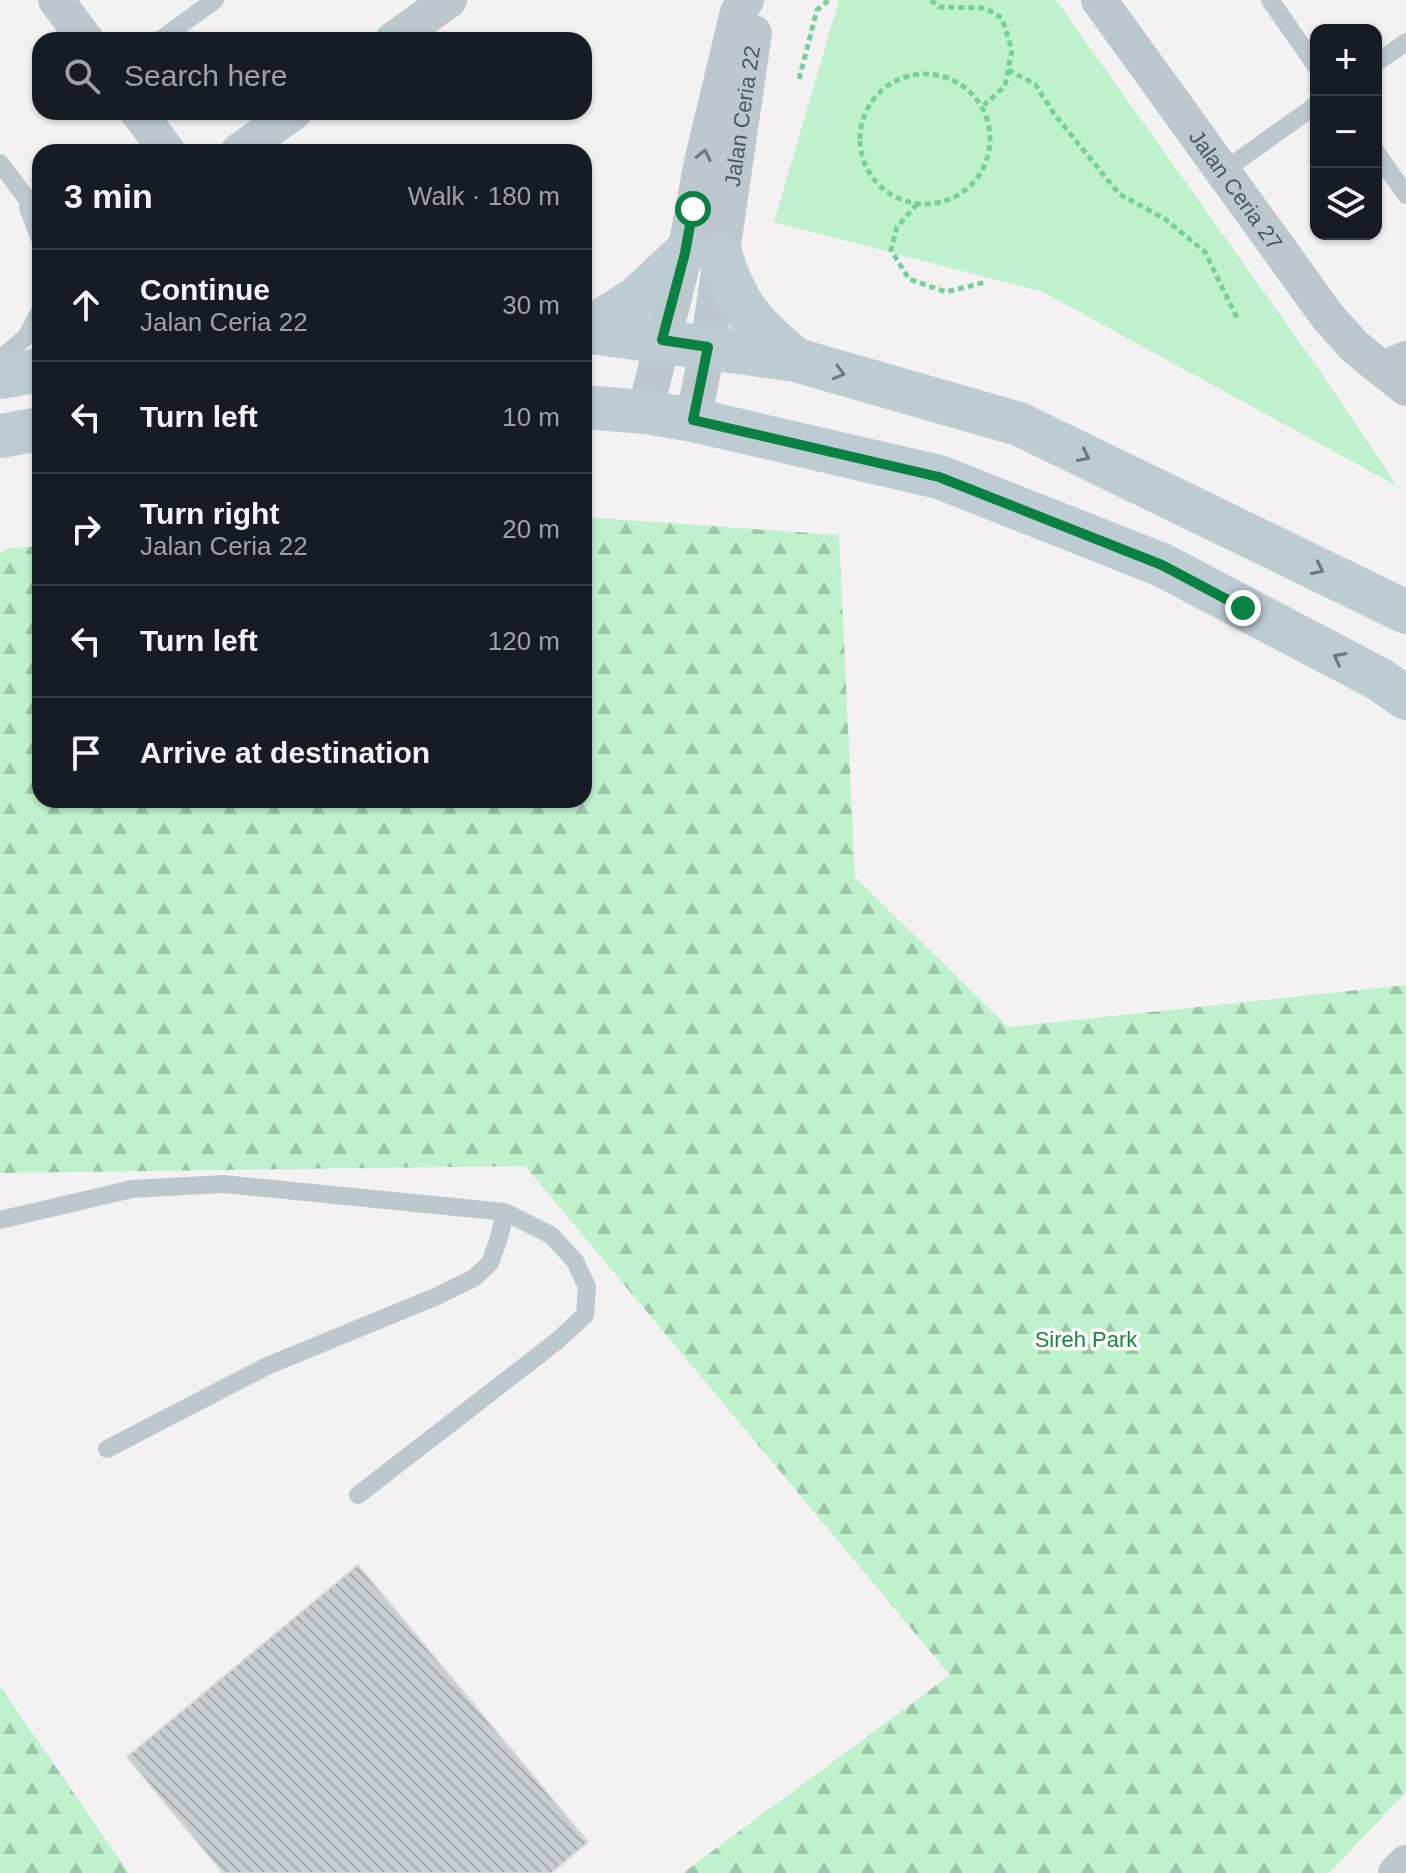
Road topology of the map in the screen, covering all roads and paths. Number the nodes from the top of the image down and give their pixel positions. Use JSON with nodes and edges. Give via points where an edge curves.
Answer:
{"nodes":[{"id":1,"x":56,"y":0,"type":"edge"},
{"id":2,"x":215,"y":0,"type":"edge"},
{"id":3,"x":449,"y":0,"type":"edge"},
{"id":4,"x":746,"y":0,"type":"edge"},
{"id":5,"x":755,"y":0,"type":"edge"},
{"id":6,"x":829,"y":0,"type":"edge"},
{"id":7,"x":931,"y":0,"type":"edge"},
{"id":8,"x":1099,"y":0,"type":"edge"},
{"id":9,"x":1270,"y":0,"type":"edge"},
{"id":10,"x":80,"y":32,"type":"edge"},
{"id":11,"x":171,"y":32,"type":"edge"},
{"id":12,"x":404,"y":32,"type":"edge"},
{"id":13,"x":1406,"y":42,"type":"edge"},
{"id":14,"x":1310,"y":57,"type":"edge"},
{"id":15,"x":1382,"y":59,"type":"edge"},
{"id":16,"x":1008,"y":70,"type":"junction"},
{"id":17,"x":799,"y":79,"type":"dead end"},
{"id":18,"x":984,"y":105,"type":"junction"},
{"id":19,"x":1310,"y":109,"type":"edge"},
{"id":20,"x":144,"y":120,"type":"edge"},
{"id":21,"x":283,"y":120,"type":"edge"},
{"id":22,"x":162,"y":144,"type":"edge"},
{"id":23,"x":249,"y":144,"type":"edge"},
{"id":24,"x":1382,"y":161,"type":"edge"},
{"id":25,"x":0,"y":163,"type":"edge"},
{"id":26,"x":1222,"y":172,"type":"junction"},
{"id":27,"x":1406,"y":195,"type":"edge"},
{"id":28,"x":25,"y":198,"type":"junction"},
{"id":29,"x":917,"y":204,"type":"junction"},
{"id":30,"x":32,"y":206,"type":"edge"},
{"id":31,"x":32,"y":217,"type":"edge"},
{"id":32,"x":703,"y":254,"type":"junction"},
{"id":33,"x":986,"y":282,"type":"dead end"},
{"id":34,"x":1237,"y":318,"type":"dead end"},
{"id":35,"x":32,"y":326,"type":"edge"},
{"id":36,"x":592,"y":326,"type":"edge"},
{"id":37,"x":592,"y":332,"type":"edge"},
{"id":38,"x":662,"y":340,"type":"junction"},
{"id":39,"x":708,"y":347,"type":"junction"},
{"id":40,"x":0,"y":359,"type":"edge"},
{"id":41,"x":796,"y":360,"type":"junction"},
{"id":42,"x":32,"y":371,"type":"edge"},
{"id":43,"x":1398,"y":372,"type":"edge"},
{"id":44,"x":0,"y":377,"type":"edge"},
{"id":45,"x":592,"y":408,"type":"edge"},
{"id":46,"x":645,"y":412,"type":"junction"},
{"id":47,"x":693,"y":420,"type":"junction"},
{"id":48,"x":32,"y":430,"type":"edge"},
{"id":49,"x":0,"y":436,"type":"edge"},
{"id":50,"x":1406,"y":612,"type":"edge"},
{"id":51,"x":1406,"y":698,"type":"edge"},
{"id":52,"x":505,"y":1212,"type":"junction"},
{"id":53,"x":0,"y":1220,"type":"edge"},
{"id":54,"x":107,"y":1449,"type":"dead end"},
{"id":55,"x":358,"y":1495,"type":"dead end"},
{"id":56,"x":1406,"y":1863,"type":"edge"},
{"id":57,"x":1396,"y":1873,"type":"edge"}],
"edges":[{"from":1,"to":10,"type":"street"},
{"from":2,"to":11,"type":"lane"},
{"from":3,"to":12,"type":"street"},
{"from":32,"to":4,"type":"street","name":"Jalan Ceria 22","one_way":true,"via":[[702,162],[738,12]]},
{"from":5,"to":32,"type":"street","name":"Jalan Ceria 22","via":[[756,21]]},
{"from":6,"to":17,"type":"path","via":[[817,10]]},
{"from":7,"to":16,"type":"path","via":[[939,7],[985,8],[1002,18],[1012,50]]},
{"from":8,"to":26,"type":"street","name":"Jalan Ceria 27"},
{"from":9,"to":14,"type":"lane"},
{"from":13,"to":15,"type":"lane"},
{"from":16,"to":18,"type":"path","via":[[1005,86]]},
{"from":16,"to":34,"type":"path","via":[[1035,84],[1119,194],[1165,219],[1205,252]]},
{"from":18,"to":29,"type":"path","via":[[989,155],[974,183],[948,201]]},
{"from":18,"to":29,"type":"path","via":[[948,77],[917,73],[887,84],[866,108],[859,138],[866,169],[887,193]]},
{"from":19,"to":26,"type":"lane"},
{"from":20,"to":22,"type":"street"},
{"from":21,"to":23,"type":"street"},
{"from":24,"to":27,"type":"lane"},
{"from":25,"to":28,"type":"lane"},
{"from":26,"to":43,"type":"street","name":"Jalan Ceria 27","via":[[1328,317],[1354,346]]},
{"from":28,"to":30,"type":"lane"},
{"from":28,"to":31,"type":"lane"},
{"from":29,"to":33,"type":"path","via":[[897,227],[891,250],[909,279],[946,292]]},
{"from":32,"to":36,"type":"main road"},
{"from":32,"to":38,"type":"street","name":"Jalan Ceria 22"},
{"from":32,"to":39,"type":"street","name":"Jalan Ceria 22"},
{"from":32,"to":41,"type":"main road","via":[[755,325]]},
{"from":35,"to":40,"type":"lane"},
{"from":37,"to":38,"type":"main road"},
{"from":38,"to":39,"type":"main road"},
{"from":38,"to":46,"type":"street","name":"Jalan Ceria 22"},
{"from":39,"to":41,"type":"main road"},
{"from":39,"to":47,"type":"street","name":"Jalan Ceria 22"},
{"from":41,"to":50,"type":"main road","one_way":true,"via":[[1019,424]]},
{"from":42,"to":44,"type":"main road"},
{"from":45,"to":46,"type":"main road"},
{"from":46,"to":47,"type":"main road"},
{"from":51,"to":47,"type":"main road","one_way":true,"via":[[1162,565],[939,477]]},
{"from":48,"to":49,"type":"main road"},
{"from":52,"to":53,"type":"lane","via":[[223,1184],[132,1189]]},
{"from":52,"to":54,"type":"lane","via":[[490,1263],[474,1278],[267,1366]]},
{"from":52,"to":55,"type":"lane","via":[[551,1235],[575,1261],[587,1287],[585,1315]]},
{"from":56,"to":57,"type":"street"}]}
